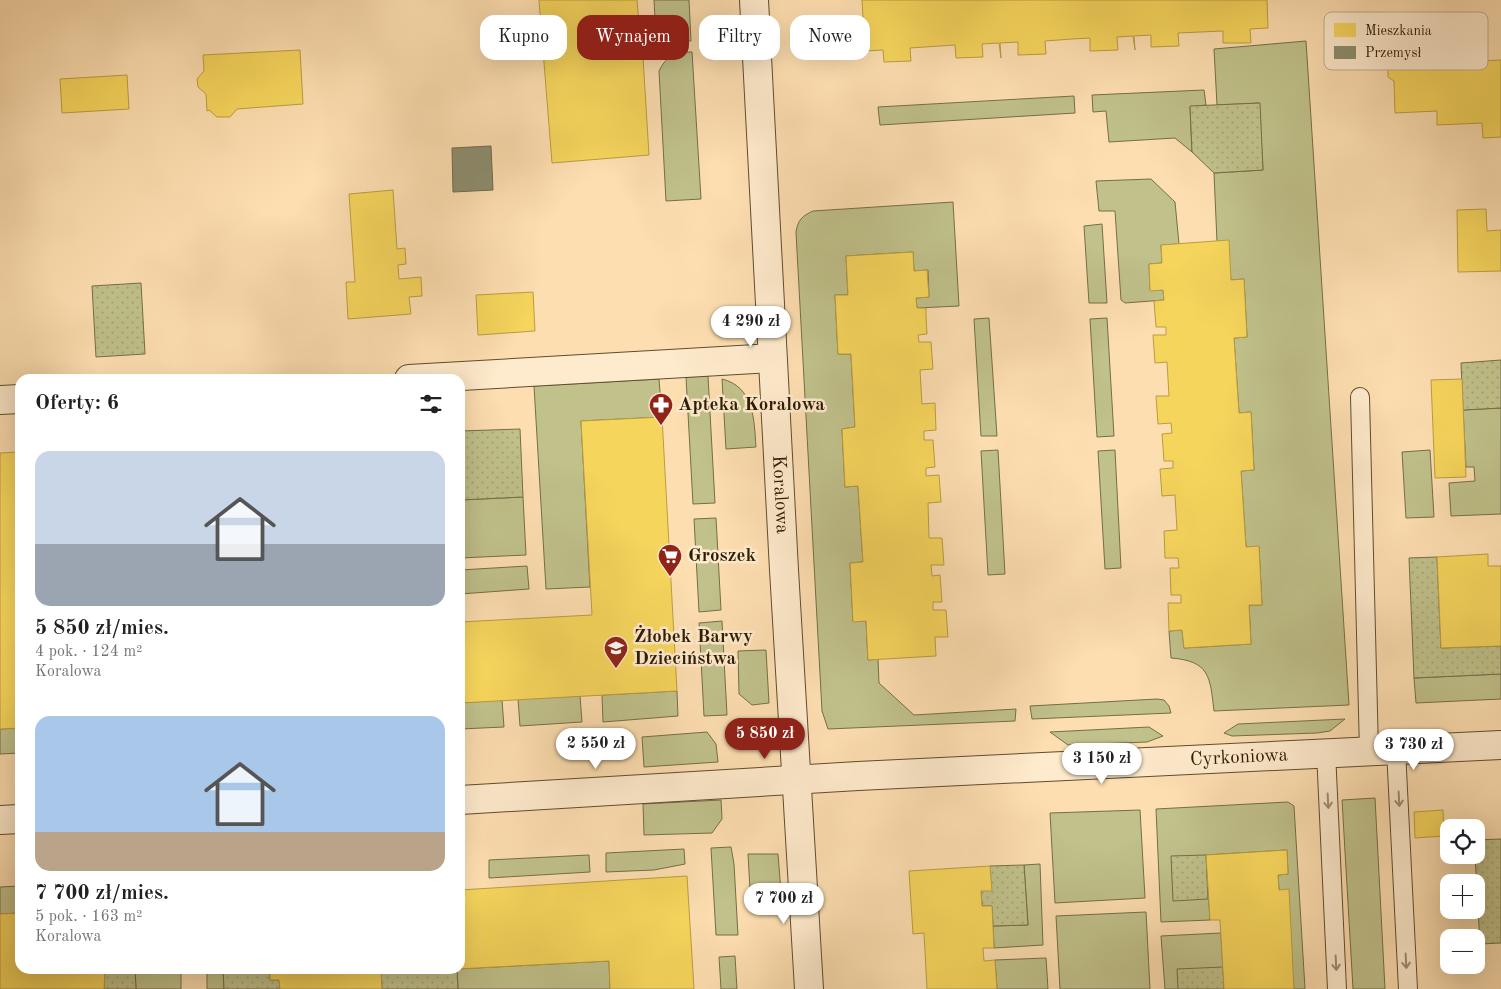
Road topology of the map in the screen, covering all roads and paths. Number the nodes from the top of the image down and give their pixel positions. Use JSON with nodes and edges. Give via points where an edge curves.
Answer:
{"nodes":[{"id":1,"x":754,"y":0,"type":"edge"},
{"id":2,"x":772,"y":358,"type":"junction"},
{"id":3,"x":465,"y":376,"type":"edge"},
{"id":4,"x":1360,"y":397,"type":"dead end"},
{"id":5,"x":15,"y":399,"type":"edge"},
{"id":6,"x":0,"y":400,"type":"edge"},
{"id":7,"x":1501,"y":745,"type":"edge"},
{"id":8,"x":1396,"y":750,"type":"junction"},
{"id":9,"x":1369,"y":751,"type":"junction"},
{"id":10,"x":1326,"y":752,"type":"junction"},
{"id":11,"x":797,"y":779,"type":"junction"},
{"id":12,"x":465,"y":800,"type":"edge"},
{"id":13,"x":15,"y":818,"type":"edge"},
{"id":14,"x":0,"y":820,"type":"edge"},
{"id":15,"x":809,"y":989,"type":"edge"},
{"id":16,"x":1337,"y":989,"type":"edge"},
{"id":17,"x":1408,"y":989,"type":"edge"}],
"edges":[{"from":1,"to":2,"type":"street","name":"Koralowa"},
{"from":2,"to":3,"type":"street"},
{"from":2,"to":11,"type":"street","name":"Koralowa"},
{"from":4,"to":9,"type":"lane"},
{"from":5,"to":6,"type":"street"},
{"from":7,"to":8,"type":"street","name":"Cyrkoniowa"},
{"from":8,"to":9,"type":"street","name":"Cyrkoniowa"},
{"from":8,"to":17,"type":"lane","one_way":true},
{"from":9,"to":10,"type":"street","name":"Cyrkoniowa"},
{"from":10,"to":11,"type":"street","name":"Cyrkoniowa"},
{"from":10,"to":16,"type":"lane","one_way":true},
{"from":11,"to":12,"type":"street","name":"Cyrkoniowa"},
{"from":11,"to":15,"type":"street","name":"Koralowa"},
{"from":13,"to":14,"type":"street"}]}
